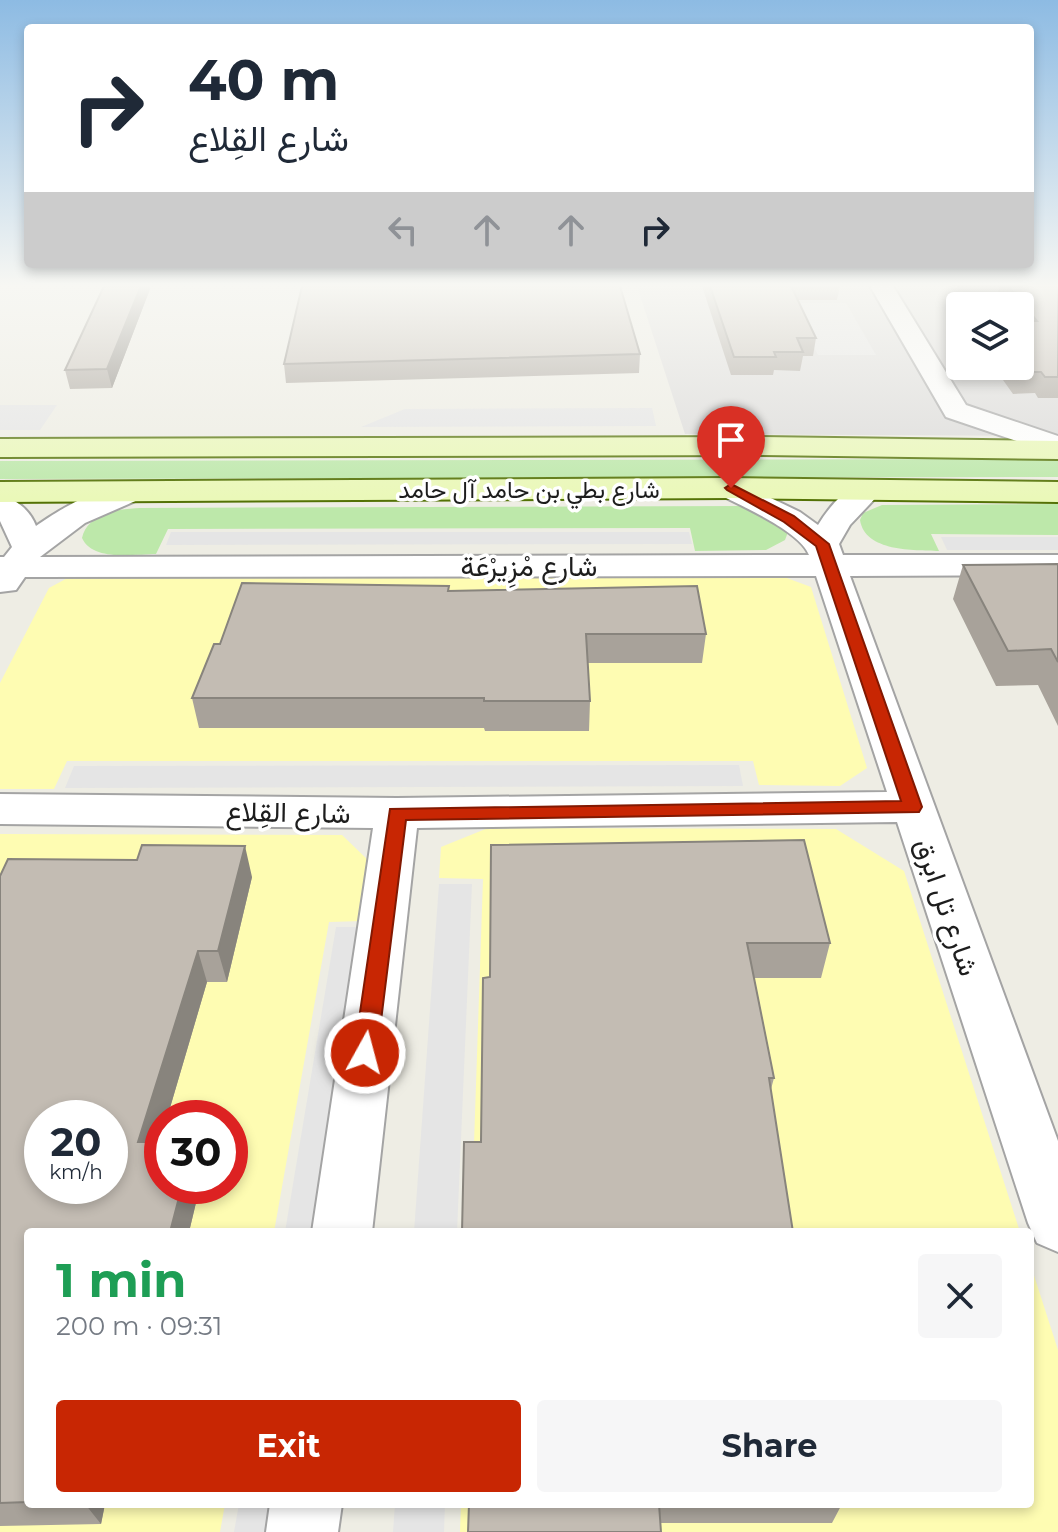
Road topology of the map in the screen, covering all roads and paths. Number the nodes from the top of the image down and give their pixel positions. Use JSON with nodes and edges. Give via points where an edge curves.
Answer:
{"nodes":[{"id":1,"x":924,"y":357,"type":"edge"},
{"id":2,"x":956,"y":411,"type":"junction"},
{"id":3,"x":0,"y":448,"type":"edge"},
{"id":4,"x":919,"y":448,"type":"junction"},
{"id":5,"x":1058,"y":448,"type":"edge"},
{"id":6,"x":731,"y":488,"type":"junction"},
{"id":7,"x":870,"y":488,"type":"junction"},
{"id":8,"x":0,"y":492,"type":"edge"},
{"id":9,"x":129,"y":492,"type":"junction"},
{"id":10,"x":1058,"y":492,"type":"edge"},
{"id":11,"x":0,"y":504,"type":"edge"},
{"id":12,"x":825,"y":554,"type":"junction"},
{"id":13,"x":1058,"y":565,"type":"edge"},
{"id":14,"x":10,"y":568,"type":"edge"},
{"id":15,"x":913,"y":807,"type":"junction"},
{"id":16,"x":0,"y":809,"type":"edge"},
{"id":17,"x":397,"y":813,"type":"junction"},
{"id":18,"x":1058,"y":1223,"type":"edge"},
{"id":19,"x":343,"y":1228,"type":"edge"},
{"id":20,"x":305,"y":1508,"type":"edge"},
{"id":21,"x":302,"y":1532,"type":"edge"}],
"edges":[{"from":1,"to":2,"type":"street"},
{"from":2,"to":4,"type":"street","via":[[946,427]]},
{"from":2,"to":5,"type":"street"},
{"from":3,"to":4,"type":"street","name":"شارع بطي بن حامد آل حامد"},
{"from":4,"to":5,"type":"street","name":"شارع بطي بن حامد آل حامد"},
{"from":6,"to":7,"type":"street","name":"شارع بطي بن حامد آل حامد"},
{"from":6,"to":9,"type":"street","name":"شارع بطي بن حامد آل حامد"},
{"from":6,"to":12,"type":"street","via":[[779,513]]},
{"from":7,"to":10,"type":"street","name":"شارع بطي بن حامد آل حامد"},
{"from":7,"to":12,"type":"street","via":[[837,520]]},
{"from":8,"to":9,"type":"street","name":"شارع بطي بن حامد آل حامد"},
{"from":9,"to":14,"type":"street","via":[[84,510]]},
{"from":11,"to":14,"type":"street","via":[[18,520]]},
{"from":12,"to":13,"type":"street","name":"شارع مْزِيرْعَة"},
{"from":12,"to":14,"type":"street","name":"شارع مْزِيرْعَة"},
{"from":12,"to":15,"type":"street","name":"شارع تل ابرق"},
{"from":15,"to":17,"type":"street","name":"شارع القِلاع"},
{"from":15,"to":18,"type":"street","name":"شارع تل ابرق"},
{"from":16,"to":17,"type":"street","name":"شارع القِلاع"},
{"from":17,"to":19,"type":"street"},
{"from":20,"to":21,"type":"street"}]}
